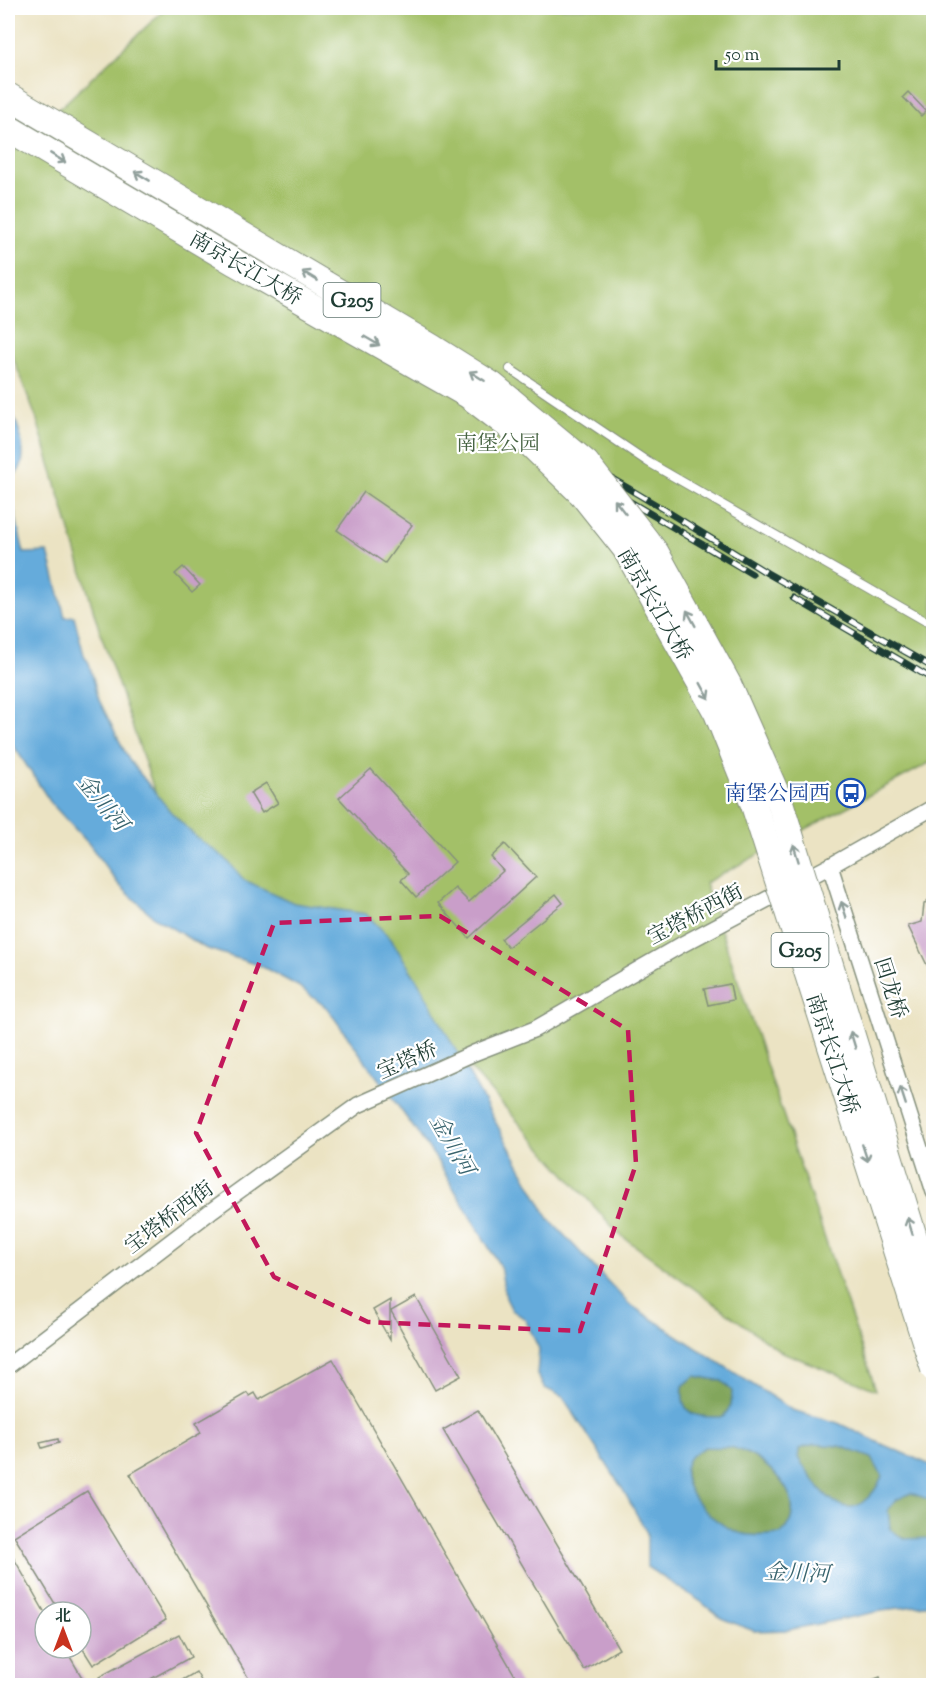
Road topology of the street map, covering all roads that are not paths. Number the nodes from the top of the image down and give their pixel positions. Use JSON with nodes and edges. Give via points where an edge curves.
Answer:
{"nodes":[{"id":1,"x":8,"y":96,"type":"edge"},
{"id":2,"x":8,"y":128,"type":"edge"},
{"id":3,"x":510,"y":369,"type":"dead end"},
{"id":4,"x":933,"y":626,"type":"edge"},
{"id":5,"x":933,"y":807,"type":"edge"},
{"id":6,"x":830,"y":866,"type":"junction"},
{"id":7,"x":474,"y":1053,"type":"joint"},
{"id":8,"x":358,"y":1105,"type":"joint"},
{"id":9,"x":933,"y":1192,"type":"edge"},
{"id":10,"x":933,"y":1302,"type":"edge"},
{"id":11,"x":8,"y":1365,"type":"edge"},
{"id":12,"x":933,"y":1369,"type":"edge"}],
"edges":[{"from":10,"to":1,"type":"highway","name":"南京长江大桥","number":"G205","one_way":true,"bridge":true,"via":[[780,802],[728,684],[656,553],[586,463],[492,385]]},
{"from":2,"to":12,"type":"highway","name":"南京长江大桥","number":"G205","one_way":true,"bridge":true,"via":[[468,395],[523,436],[582,494],[625,548],[717,713],[754,805]]},
{"from":3,"to":4,"type":"lane","via":[[648,462]]},
{"from":5,"to":6,"type":"street","name":"宝塔桥西街"},
{"from":6,"to":7,"type":"street","name":"宝塔桥西街","via":[[535,1029]]},
{"from":9,"to":6,"type":"street","name":"回龙桥","one_way":true},
{"from":7,"to":8,"type":"street","name":"宝塔桥"},
{"from":8,"to":11,"type":"street","name":"宝塔桥西街"}]}
